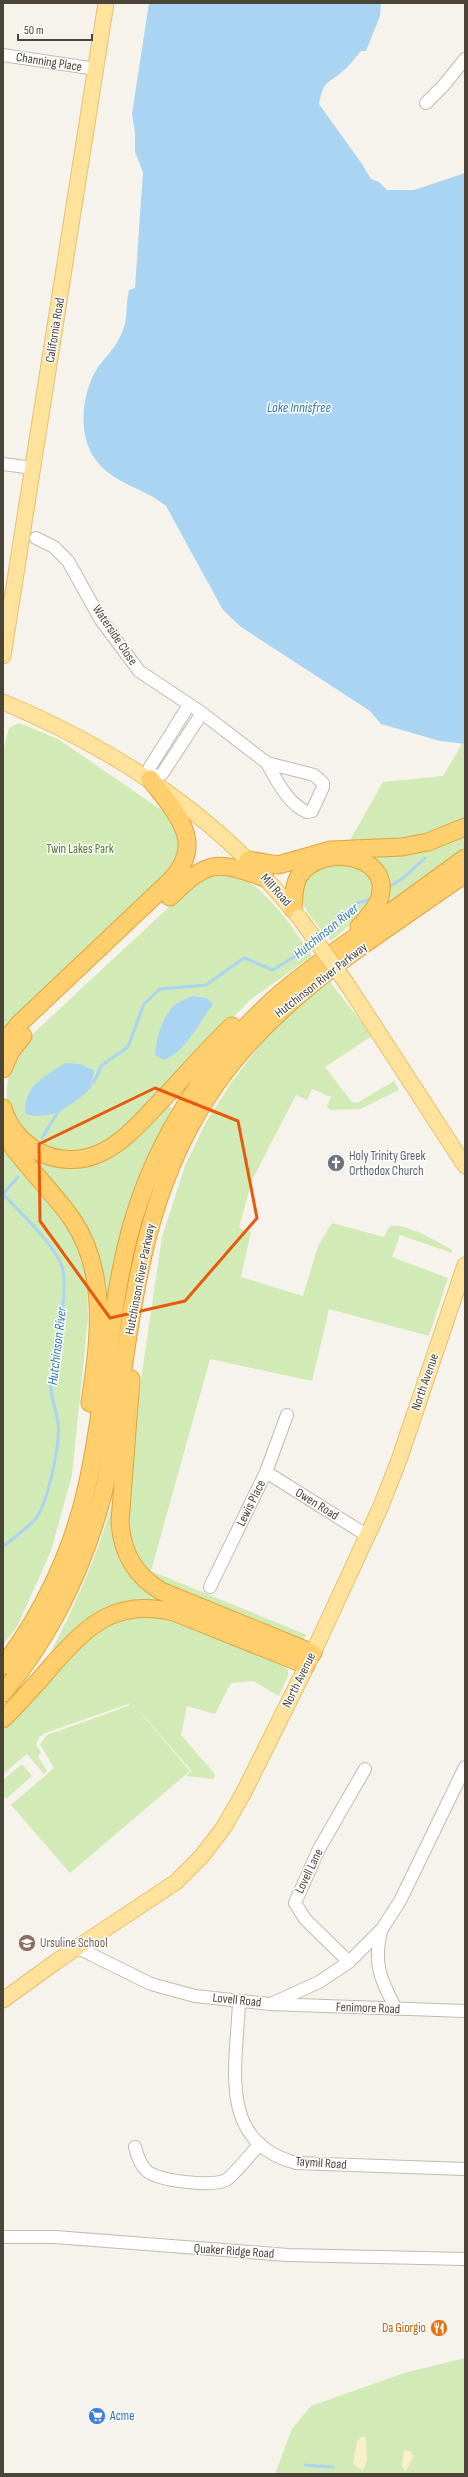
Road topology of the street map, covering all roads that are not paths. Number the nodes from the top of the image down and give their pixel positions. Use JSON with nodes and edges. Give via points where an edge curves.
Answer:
{"nodes":[{"id":1,"x":106,"y":3,"type":"edge"},
{"id":2,"x":3,"y":55,"type":"edge"},
{"id":3,"x":465,"y":59,"type":"edge"},
{"id":4,"x":96,"y":69,"type":"junction"},
{"id":5,"x":426,"y":103,"type":"dead end"},
{"id":6,"x":3,"y":464,"type":"edge"},
{"id":7,"x":33,"y":468,"type":"junction"},
{"id":8,"x":36,"y":538,"type":"dead end"},
{"id":9,"x":3,"y":656,"type":"edge"},
{"id":10,"x":3,"y":702,"type":"edge"},
{"id":11,"x":189,"y":705,"type":"junction"},
{"id":12,"x":202,"y":713,"type":"junction"},
{"id":13,"x":169,"y":737,"type":"junction"},
{"id":14,"x":181,"y":745,"type":"junction"},
{"id":15,"x":267,"y":763,"type":"junction"},
{"id":16,"x":150,"y":779,"type":"junction"},
{"id":17,"x":465,"y":827,"type":"edge"},
{"id":18,"x":465,"y":858,"type":"edge"},
{"id":19,"x":248,"y":860,"type":"junction"},
{"id":20,"x":465,"y":874,"type":"edge"},
{"id":21,"x":265,"y":878,"type":"junction"},
{"id":22,"x":296,"y":913,"type":"junction"},
{"id":23,"x":342,"y":947,"type":"junction"},
{"id":24,"x":294,"y":982,"type":"junction"},
{"id":25,"x":3,"y":1044,"type":"edge"},
{"id":26,"x":3,"y":1070,"type":"edge"},
{"id":27,"x":3,"y":1108,"type":"edge"},
{"id":28,"x":3,"y":1133,"type":"edge"},
{"id":29,"x":465,"y":1166,"type":"edge"},
{"id":30,"x":465,"y":1265,"type":"edge"},
{"id":31,"x":132,"y":1313,"type":"junction"},
{"id":32,"x":287,"y":1415,"type":"dead end"},
{"id":33,"x":266,"y":1472,"type":"junction"},
{"id":34,"x":78,"y":1522,"type":"junction"},
{"id":35,"x":368,"y":1536,"type":"junction"},
{"id":36,"x":210,"y":1587,"type":"dead end"},
{"id":37,"x":310,"y":1659,"type":"junction"},
{"id":38,"x":3,"y":1666,"type":"edge"},
{"id":39,"x":3,"y":1693,"type":"edge"},
{"id":40,"x":3,"y":1719,"type":"edge"},
{"id":41,"x":465,"y":1767,"type":"edge"},
{"id":42,"x":365,"y":1769,"type":"dead end"},
{"id":43,"x":382,"y":1929,"type":"junction"},
{"id":44,"x":78,"y":1948,"type":"junction"},
{"id":45,"x":349,"y":1962,"type":"junction"},
{"id":46,"x":3,"y":2000,"type":"edge"},
{"id":47,"x":239,"y":2001,"type":"junction"},
{"id":48,"x":270,"y":2004,"type":"junction"},
{"id":49,"x":396,"y":2009,"type":"junction"},
{"id":50,"x":465,"y":2011,"type":"edge"},
{"id":51,"x":260,"y":2144,"type":"junction"},
{"id":52,"x":135,"y":2147,"type":"dead end"},
{"id":53,"x":465,"y":2169,"type":"edge"},
{"id":54,"x":3,"y":2237,"type":"edge"},
{"id":55,"x":465,"y":2259,"type":"edge"}],
"edges":[{"from":1,"to":4,"type":"main road","name":"California Road"},
{"from":2,"to":4,"type":"street","name":"Channing Place"},
{"from":3,"to":5,"type":"street"},
{"from":4,"to":7,"type":"main road","name":"California Road"},
{"from":6,"to":7,"type":"street"},
{"from":7,"to":9,"type":"main road","name":"California Road"},
{"from":8,"to":11,"type":"street","name":"Waterside Close","via":[[54,547],[68,561],[101,620],[139,671]]},
{"from":10,"to":16,"type":"main road","name":"Mill Road","via":[[98,746]]},
{"from":11,"to":12,"type":"street","name":"Waterside Close"},
{"from":11,"to":13,"type":"street"},
{"from":12,"to":14,"type":"street"},
{"from":12,"to":15,"type":"street","name":"Waterside Close"},
{"from":13,"to":14,"type":"street"},
{"from":13,"to":16,"type":"street","via":[[150,768]]},
{"from":14,"to":16,"type":"street","via":[[162,774]]},
{"from":15,"to":15,"type":"street","name":"Waterside Close","via":[[291,801],[301,810],[312,811],[323,787],[320,779],[314,775]]},
{"from":16,"to":19,"type":"main road","name":"Mill Road","via":[[200,816]]},
{"from":16,"to":25,"type":"highway","via":[[185,828],[187,845],[180,868],[168,883],[19,1024]]},
{"from":17,"to":19,"type":"highway","via":[[428,842],[402,847],[331,850],[278,865]]},
{"from":18,"to":23,"type":"highway","name":"Hutchinson River Parkway"},
{"from":19,"to":21,"type":"main road","name":"Mill Road"},
{"from":20,"to":31,"type":"highway","name":"Hutchinson River Parkway","via":[[296,996],[270,1020],[230,1066],[197,1114],[168,1171],[148,1229]]},
{"from":21,"to":22,"type":"main road","name":"Mill Road"},
{"from":21,"to":26,"type":"highway","via":[[223,866],[210,867],[196,873],[21,1038],[11,1051]]},
{"from":22,"to":23,"type":"highway","via":[[297,881],[302,872],[312,864],[342,856],[369,863],[379,877],[379,900]]},
{"from":22,"to":29,"type":"main road","name":"Mill Road","bridge":true,"via":[[347,984]]},
{"from":23,"to":24,"type":"highway","name":"Hutchinson River Parkway"},
{"from":24,"to":27,"type":"highway","via":[[240,1019],[137,1126],[98,1155],[68,1159],[40,1152],[18,1136]]},
{"from":24,"to":34,"type":"highway","name":"Hutchinson River Parkway","via":[[246,1027],[205,1076],[170,1131],[152,1169],[133,1221],[125,1256],[91,1467]]},
{"from":28,"to":34,"type":"highway","via":[[72,1218],[87,1246],[95,1272],[98,1297],[97,1334]]},
{"from":30,"to":35,"type":"main road","name":"North Avenue","via":[[399,1460]]},
{"from":31,"to":37,"type":"highway","via":[[131,1392],[120,1522],[122,1542],[129,1559],[146,1581],[162,1591]]},
{"from":31,"to":39,"type":"highway","name":"Hutchinson River Parkway","via":[[108,1469],[98,1515],[75,1575],[47,1631]]},
{"from":32,"to":33,"type":"street","name":"Lewis Place"},
{"from":33,"to":35,"type":"street","name":"Owen Road"},
{"from":33,"to":36,"type":"street","name":"Lewis Place"},
{"from":34,"to":38,"type":"highway","name":"Hutchinson River Parkway","via":[[46,1598]]},
{"from":35,"to":37,"type":"main road","name":"North Avenue"},
{"from":37,"to":40,"type":"highway","via":[[174,1612],[154,1608],[131,1608],[109,1615],[84,1631]]},
{"from":37,"to":44,"type":"main road","name":"North Avenue","via":[[244,1792],[212,1844],[176,1882]]},
{"from":41,"to":43,"type":"street","name":"Lovell Road","via":[[400,1901]]},
{"from":42,"to":45,"type":"street","name":"Lovell Lane","via":[[319,1849],[294,1903],[305,1919]]},
{"from":43,"to":45,"type":"street","name":"Lovell Road"},
{"from":43,"to":49,"type":"street","name":"Lovell Road","via":[[377,1961],[382,1982]]},
{"from":44,"to":46,"type":"main road","name":"North Avenue"},
{"from":44,"to":47,"type":"street","name":"Lovell Road","via":[[136,1978],[169,1991]]},
{"from":45,"to":48,"type":"street","name":"Lovell Road","via":[[319,1982]]},
{"from":47,"to":48,"type":"street","name":"Lovell Road"},
{"from":47,"to":51,"type":"street","name":"Taymil Road","via":[[236,2104],[243,2123]]},
{"from":48,"to":49,"type":"street","name":"Fenimore Road"},
{"from":49,"to":50,"type":"street","name":"Fenimore Road"},
{"from":51,"to":52,"type":"street","via":[[226,2180],[205,2183],[180,2181],[147,2171],[139,2161]]},
{"from":51,"to":53,"type":"street","name":"Taymil Road","via":[[274,2155],[296,2163]]},
{"from":54,"to":55,"type":"street","name":"Quaker Ridge Road","via":[[55,2238],[288,2255]]}]}
